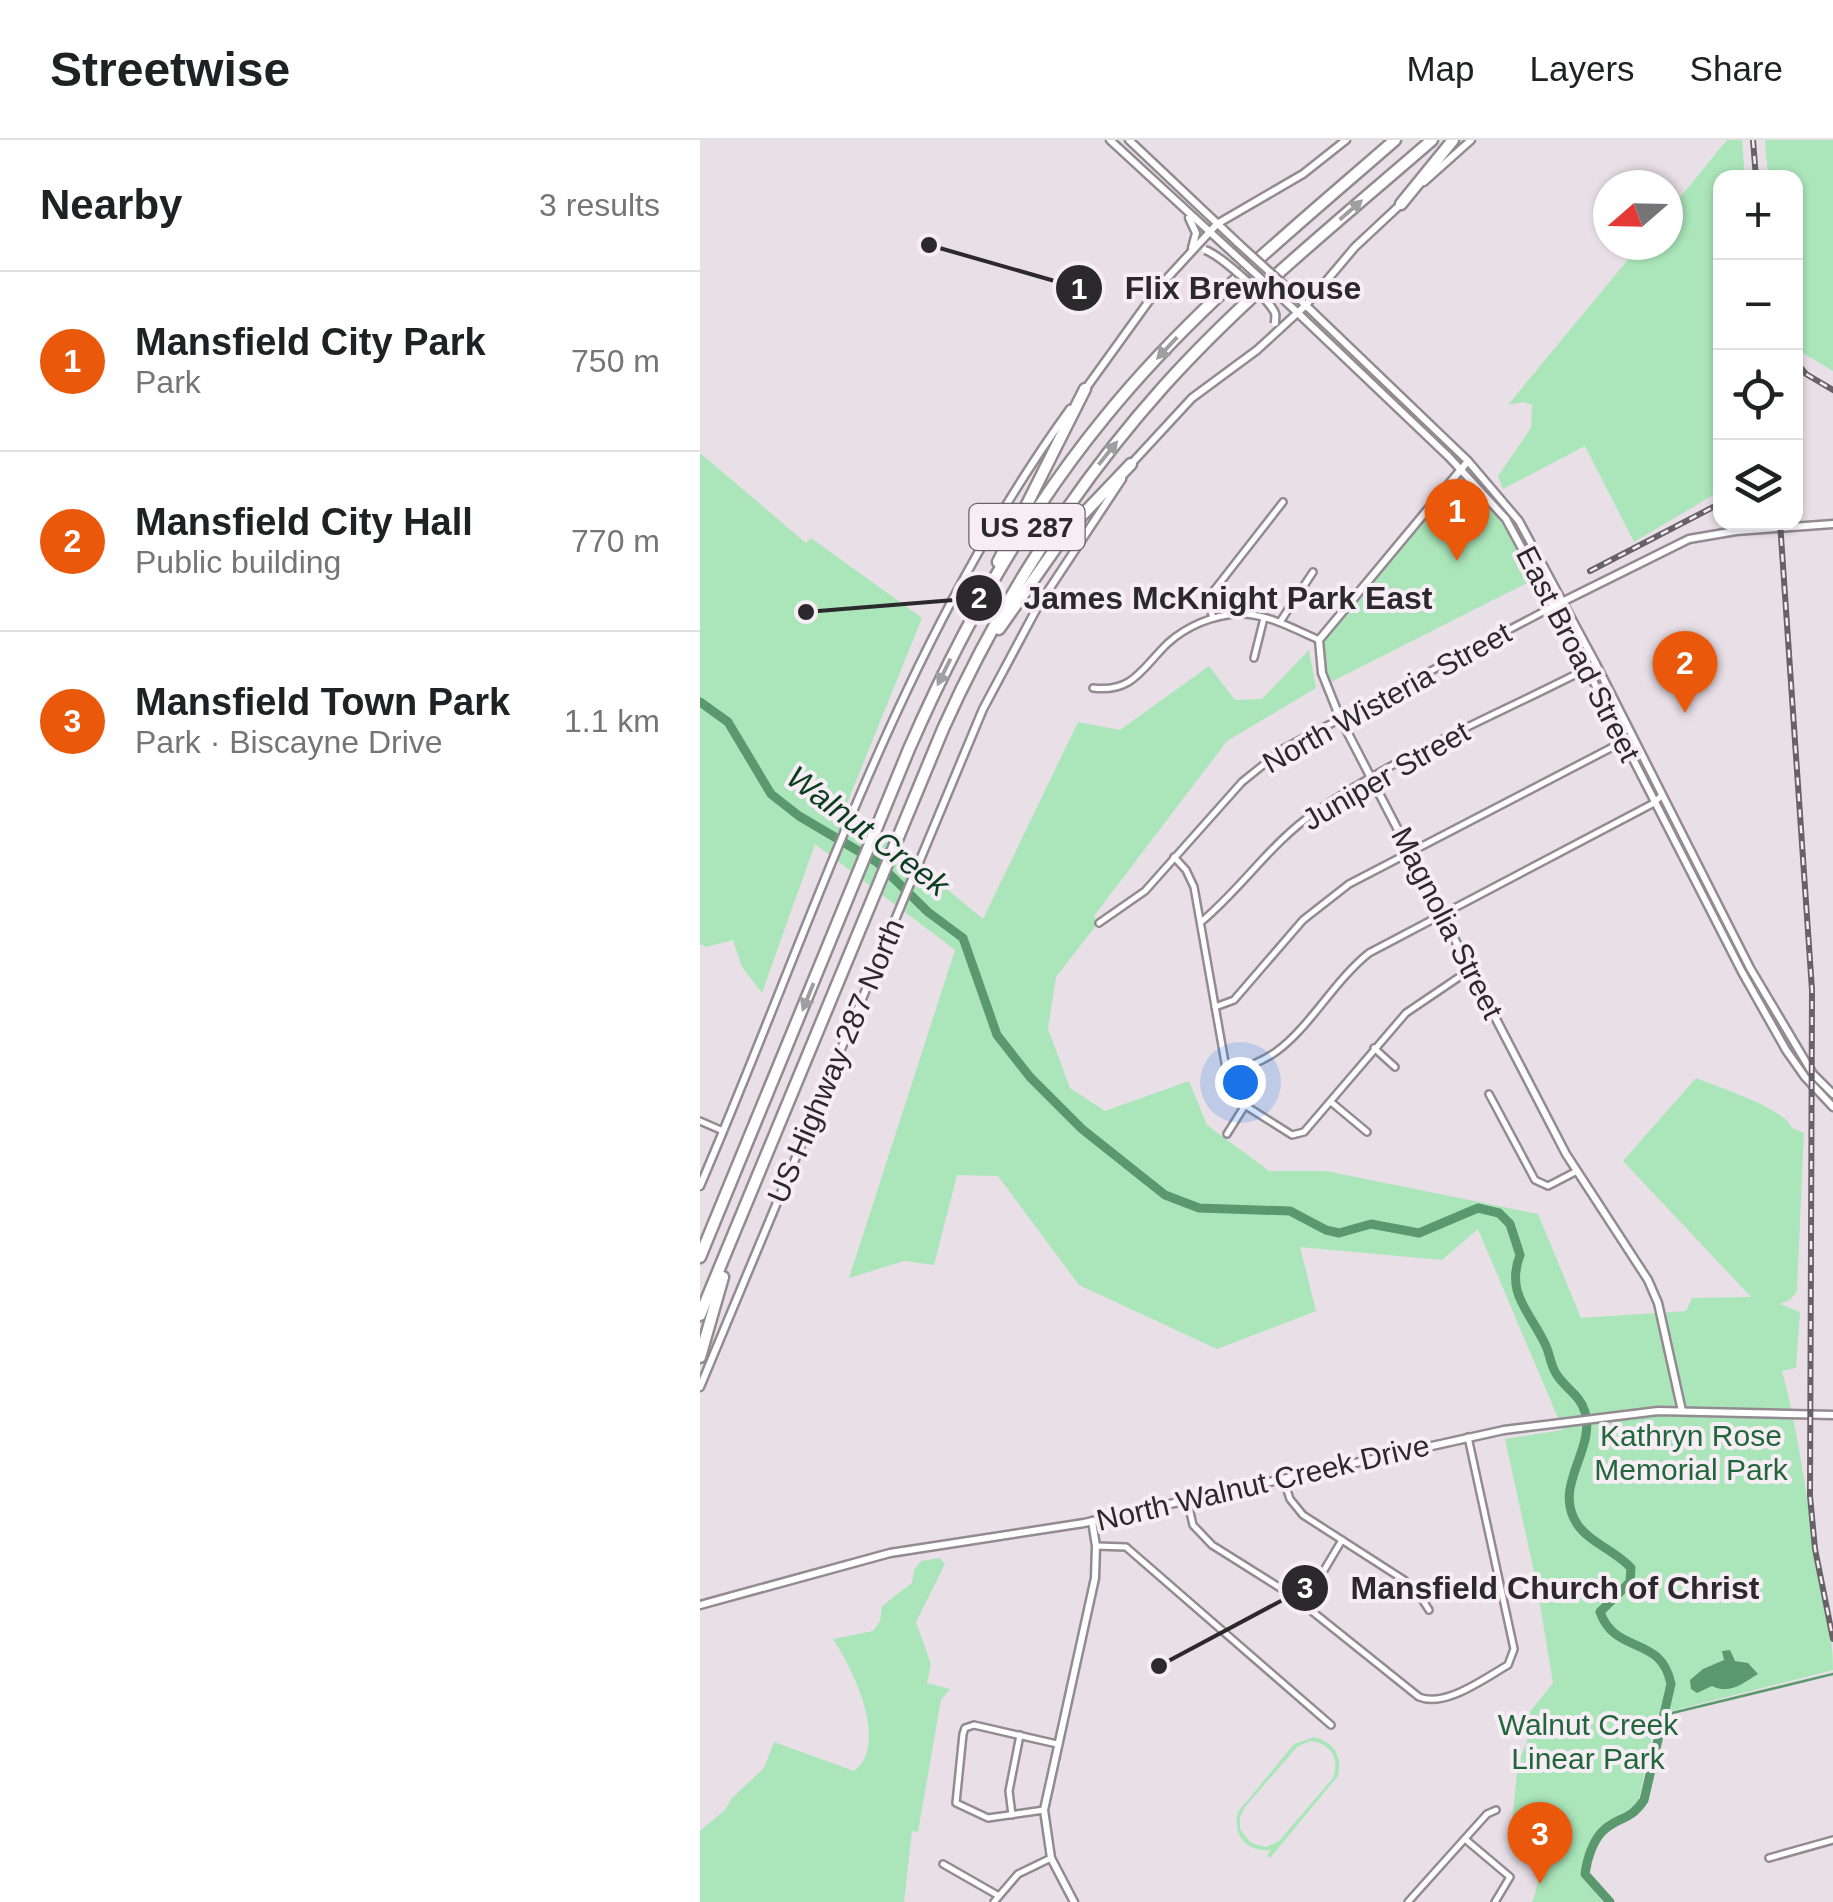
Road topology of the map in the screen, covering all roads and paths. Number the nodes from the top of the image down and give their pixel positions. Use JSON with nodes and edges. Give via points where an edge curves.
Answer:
{"nodes":[{"id":1,"x":1110,"y":140,"type":"edge"},
{"id":2,"x":1129,"y":140,"type":"edge"},
{"id":3,"x":1346,"y":140,"type":"edge"},
{"id":4,"x":1395,"y":140,"type":"edge"},
{"id":5,"x":1432,"y":140,"type":"edge"},
{"id":6,"x":1452,"y":140,"type":"edge"},
{"id":7,"x":1470,"y":140,"type":"edge"},
{"id":8,"x":1401,"y":204,"type":"junction"},
{"id":9,"x":1201,"y":208,"type":"junction"},
{"id":10,"x":1186,"y":212,"type":"junction"},
{"id":11,"x":1230,"y":214,"type":"junction"},
{"id":12,"x":1217,"y":224,"type":"junction"},
{"id":13,"x":1209,"y":232,"type":"junction"},
{"id":14,"x":1190,"y":250,"type":"junction"},
{"id":15,"x":1317,"y":291,"type":"junction"},
{"id":16,"x":1306,"y":305,"type":"junction"},
{"id":17,"x":1298,"y":312,"type":"junction"},
{"id":18,"x":1328,"y":324,"type":"junction"},
{"id":19,"x":1262,"y":345,"type":"junction"},
{"id":20,"x":1368,"y":363,"type":"junction"},
{"id":21,"x":1360,"y":372,"type":"junction"},
{"id":22,"x":1086,"y":389,"type":"junction"},
{"id":23,"x":1431,"y":425,"type":"junction"},
{"id":24,"x":1424,"y":433,"type":"junction"},
{"id":25,"x":1468,"y":461,"type":"junction"},
{"id":26,"x":1131,"y":464,"type":"junction"},
{"id":27,"x":1461,"y":468,"type":"junction"},
{"id":28,"x":1502,"y":498,"type":"junction"},
{"id":29,"x":1283,"y":502,"type":"dead end"},
{"id":30,"x":1494,"y":504,"type":"junction"},
{"id":31,"x":1833,"y":524,"type":"edge"},
{"id":32,"x":1527,"y":534,"type":"junction"},
{"id":33,"x":1518,"y":538,"type":"junction"},
{"id":34,"x":1312,"y":572,"type":"dead end"},
{"id":35,"x":1562,"y":602,"type":"junction"},
{"id":36,"x":1554,"y":606,"type":"junction"},
{"id":37,"x":977,"y":608,"type":"junction"},
{"id":38,"x":1213,"y":618,"type":"junction"},
{"id":39,"x":1264,"y":618,"type":"junction"},
{"id":40,"x":1280,"y":622,"type":"junction"},
{"id":41,"x":1319,"y":640,"type":"junction"},
{"id":42,"x":979,"y":653,"type":"junction"},
{"id":43,"x":1254,"y":658,"type":"dead end"},
{"id":44,"x":1596,"y":664,"type":"junction"},
{"id":45,"x":1586,"y":669,"type":"junction"},
{"id":46,"x":1093,"y":688,"type":"dead end"},
{"id":47,"x":1340,"y":718,"type":"junction"},
{"id":48,"x":1628,"y":739,"type":"junction"},
{"id":49,"x":1372,"y":778,"type":"junction"},
{"id":50,"x":1663,"y":798,"type":"junction"},
{"id":51,"x":1654,"y":802,"type":"junction"},
{"id":52,"x":1410,"y":851,"type":"junction"},
{"id":53,"x":1174,"y":857,"type":"junction"},
{"id":54,"x":1442,"y":913,"type":"junction"},
{"id":55,"x":1200,"y":922,"type":"junction"},
{"id":56,"x":1099,"y":923,"type":"dead end"},
{"id":57,"x":1729,"y":928,"type":"junction"},
{"id":58,"x":1721,"y":932,"type":"junction"},
{"id":59,"x":1470,"y":969,"type":"junction"},
{"id":60,"x":1746,"y":970,"type":"junction"},
{"id":61,"x":1216,"y":1007,"type":"junction"},
{"id":62,"x":1374,"y":1048,"type":"junction"},
{"id":63,"x":1395,"y":1067,"type":"dead end"},
{"id":64,"x":1227,"y":1074,"type":"junction"},
{"id":65,"x":1489,"y":1094,"type":"dead end"},
{"id":66,"x":1832,"y":1100,"type":"edge"},
{"id":67,"x":1331,"y":1102,"type":"junction"},
{"id":68,"x":1245,"y":1106,"type":"junction"},
{"id":69,"x":700,"y":1121,"type":"edge"},
{"id":70,"x":724,"y":1131,"type":"junction"},
{"id":71,"x":1367,"y":1132,"type":"dead end"},
{"id":72,"x":1227,"y":1134,"type":"dead end"},
{"id":73,"x":1577,"y":1171,"type":"junction"},
{"id":74,"x":700,"y":1186,"type":"edge"},
{"id":75,"x":701,"y":1252,"type":"edge"},
{"id":76,"x":727,"y":1252,"type":"junction"},
{"id":77,"x":700,"y":1315,"type":"edge"},
{"id":78,"x":700,"y":1358,"type":"edge"},
{"id":79,"x":700,"y":1387,"type":"edge"},
{"id":80,"x":1682,"y":1410,"type":"junction"},
{"id":81,"x":1833,"y":1415,"type":"edge"},
{"id":82,"x":1468,"y":1437,"type":"junction"},
{"id":83,"x":1282,"y":1478,"type":"junction"},
{"id":84,"x":1187,"y":1499,"type":"junction"},
{"id":85,"x":1092,"y":1521,"type":"junction"},
{"id":86,"x":1342,"y":1540,"type":"junction"},
{"id":87,"x":1096,"y":1546,"type":"junction"},
{"id":88,"x":1304,"y":1604,"type":"junction"},
{"id":89,"x":700,"y":1605,"type":"edge"},
{"id":90,"x":1428,"y":1610,"type":"dead end"},
{"id":91,"x":1331,"y":1725,"type":"dead end"},
{"id":92,"x":1020,"y":1735,"type":"junction"},
{"id":93,"x":1057,"y":1744,"type":"junction"},
{"id":94,"x":1044,"y":1810,"type":"junction"},
{"id":95,"x":1496,"y":1810,"type":"dead end"},
{"id":96,"x":1012,"y":1814,"type":"junction"},
{"id":97,"x":1465,"y":1838,"type":"junction"},
{"id":98,"x":1833,"y":1840,"type":"edge"},
{"id":99,"x":1051,"y":1858,"type":"junction"},
{"id":100,"x":1768,"y":1858,"type":"dead end"},
{"id":101,"x":944,"y":1864,"type":"dead end"},
{"id":102,"x":996,"y":1899,"type":"edge"},
{"id":103,"x":1069,"y":1900,"type":"edge"},
{"id":104,"x":1408,"y":1902,"type":"edge"},
{"id":105,"x":1495,"y":1902,"type":"edge"}],
"edges":[{"from":1,"to":10,"type":"main road","name":"East Broad Street"},
{"from":2,"to":9,"type":"main road","name":"East Broad Street"},
{"from":3,"to":11,"type":"main road","via":[[1303,174]]},
{"from":4,"to":37,"type":"highway","number":"US 287","one_way":true,"via":[[1236,280],[1133,384],[1042,505]]},
{"from":42,"to":5,"type":"highway","number":"US 287","one_way":true,"via":[[1059,518],[1166,384],[1254,295]]},
{"from":6,"to":8,"type":"highway"},
{"from":7,"to":8,"type":"main road","name":"US Highway 287 North"},
{"from":8,"to":15,"type":"main road","name":"US Highway 287 North"},
{"from":9,"to":11,"type":"main road"},
{"from":9,"to":12,"type":"main road","name":"East Broad Street"},
{"from":10,"to":13,"type":"main road","name":"East Broad Street"},
{"from":10,"to":14,"type":"main road","via":[[1196,232]]},
{"from":11,"to":12,"type":"main road"},
{"from":12,"to":13,"type":"main road"},
{"from":12,"to":16,"type":"main road","name":"East Broad Street","bridge":true},
{"from":13,"to":14,"type":"main road"},
{"from":13,"to":17,"type":"main road","name":"East Broad Street","bridge":true},
{"from":14,"to":19,"type":"main road","bridge":true,"via":[[1216,255],[1268,304],[1275,324]]},
{"from":14,"to":22,"type":"main road"},
{"from":15,"to":16,"type":"main road","name":"US Highway 287 North"},
{"from":15,"to":18,"type":"main road","via":[[1317,310]]},
{"from":16,"to":17,"type":"main road","name":"US Highway 287 North"},
{"from":16,"to":18,"type":"main road","name":"East Broad Street"},
{"from":17,"to":19,"type":"main road","name":"US Highway 287 North"},
{"from":17,"to":21,"type":"main road","name":"East Broad Street"},
{"from":18,"to":20,"type":"main road","name":"East Broad Street"},
{"from":19,"to":26,"type":"main road","name":"US Highway 287 North","via":[[1192,398]]},
{"from":20,"to":21,"type":"main road"},
{"from":20,"to":23,"type":"main road","name":"East Broad Street"},
{"from":21,"to":24,"type":"main road","name":"East Broad Street"},
{"from":22,"to":37,"type":"highway"},
{"from":22,"to":70,"type":"main road","via":[[1012,494],[913,676]]},
{"from":23,"to":24,"type":"main road"},
{"from":23,"to":25,"type":"main road","name":"East Broad Street"},
{"from":24,"to":27,"type":"main road","name":"East Broad Street"},
{"from":25,"to":27,"type":"main road"},
{"from":25,"to":28,"type":"main road","name":"East Broad Street"},
{"from":26,"to":42,"type":"highway","via":[[1069,529]]},
{"from":26,"to":79,"type":"main road","name":"US Highway 287 North","via":[[1080,538],[983,709]]},
{"from":27,"to":30,"type":"main road","name":"East Broad Street"},
{"from":27,"to":41,"type":"main road"},
{"from":28,"to":30,"type":"main road"},
{"from":28,"to":32,"type":"main road","name":"East Broad Street"},
{"from":29,"to":38,"type":"street","via":[[1212,592]]},
{"from":30,"to":33,"type":"main road","name":"East Broad Street"},
{"from":31,"to":35,"type":"main road","via":[[1689,539]]},
{"from":32,"to":33,"type":"main road"},
{"from":32,"to":35,"type":"main road","name":"East Broad Street"},
{"from":33,"to":36,"type":"main road","name":"East Broad Street"},
{"from":34,"to":40,"type":"street"},
{"from":35,"to":36,"type":"main road"},
{"from":35,"to":44,"type":"main road","name":"East Broad Street"},
{"from":36,"to":45,"type":"main road","name":"East Broad Street"},
{"from":36,"to":47,"type":"street","name":"North Wisteria Street"},
{"from":37,"to":75,"type":"highway","number":"US 287","one_way":true,"via":[[939,681]]},
{"from":38,"to":39,"type":"street"},
{"from":38,"to":46,"type":"street","via":[[1179,635],[1131,682]]},
{"from":39,"to":40,"type":"street"},
{"from":39,"to":43,"type":"street"},
{"from":40,"to":41,"type":"street"},
{"from":41,"to":47,"type":"main road","name":"Magnolia Street","via":[[1322,673]]},
{"from":42,"to":76,"type":"highway","number":"US 287"},
{"from":44,"to":45,"type":"street","name":"Juniper Street"},
{"from":44,"to":48,"type":"main road","name":"East Broad Street"},
{"from":45,"to":48,"type":"main road","name":"East Broad Street"},
{"from":45,"to":49,"type":"street","name":"Juniper Street"},
{"from":47,"to":49,"type":"main road","name":"Magnolia Street"},
{"from":47,"to":53,"type":"street","name":"North Wisteria Street","via":[[1283,749],[1242,782]]},
{"from":48,"to":50,"type":"main road","name":"East Broad Street"},
{"from":48,"to":51,"type":"main road","name":"East Broad Street"},
{"from":48,"to":52,"type":"street"},
{"from":49,"to":52,"type":"main road","name":"Magnolia Street"},
{"from":49,"to":55,"type":"street","name":"Juniper Street","via":[[1292,830]]},
{"from":50,"to":51,"type":"street"},
{"from":50,"to":57,"type":"main road","name":"East Broad Street"},
{"from":51,"to":54,"type":"street"},
{"from":51,"to":58,"type":"main road","name":"East Broad Street"},
{"from":52,"to":54,"type":"main road","name":"Magnolia Street"},
{"from":52,"to":61,"type":"street","via":[[1331,897],[1288,935],[1234,1000]]},
{"from":53,"to":55,"type":"street","via":[[1192,880]]},
{"from":53,"to":56,"type":"street","name":"North Wisteria Street","via":[[1145,891]]},
{"from":54,"to":59,"type":"main road","name":"Magnolia Street"},
{"from":54,"to":64,"type":"street","via":[[1369,953],[1286,1044]]},
{"from":55,"to":61,"type":"street"},
{"from":57,"to":58,"type":"main road"},
{"from":57,"to":60,"type":"main road","name":"East Broad Street"},
{"from":58,"to":60,"type":"main road","name":"East Broad Street"},
{"from":59,"to":62,"type":"street","via":[[1418,1003]]},
{"from":59,"to":73,"type":"main road","name":"Magnolia Street"},
{"from":60,"to":66,"type":"main road","name":"East Broad Street","via":[[1790,1047]]},
{"from":61,"to":64,"type":"street"},
{"from":62,"to":63,"type":"street"},
{"from":62,"to":67,"type":"street"},
{"from":64,"to":68,"type":"street"},
{"from":65,"to":73,"type":"street","via":[[1534,1180],[1548,1186]]},
{"from":67,"to":68,"type":"street","via":[[1292,1136]]},
{"from":67,"to":71,"type":"street"},
{"from":68,"to":72,"type":"street"},
{"from":69,"to":70,"type":"street"},
{"from":70,"to":74,"type":"main road"},
{"from":73,"to":80,"type":"main road","name":"Magnolia Street","via":[[1654,1291]]},
{"from":76,"to":77,"type":"highway","number":"US 287"},
{"from":76,"to":78,"type":"highway"},
{"from":80,"to":81,"type":"main road","name":"North Walnut Creek Drive"},
{"from":80,"to":82,"type":"main road","name":"North Walnut Creek Drive"},
{"from":82,"to":83,"type":"main road","name":"North Walnut Creek Drive"},
{"from":82,"to":88,"type":"street","via":[[1512,1636],[1508,1665],[1428,1700]]},
{"from":83,"to":84,"type":"main road","name":"North Walnut Creek Drive"},
{"from":83,"to":86,"type":"street","via":[[1303,1515]]},
{"from":84,"to":85,"type":"main road","name":"North Walnut Creek Drive"},
{"from":84,"to":88,"type":"street","via":[[1193,1526],[1212,1546]]},
{"from":85,"to":87,"type":"main road"},
{"from":85,"to":89,"type":"main road","name":"North Walnut Creek Drive","via":[[880,1555]]},
{"from":86,"to":88,"type":"street"},
{"from":86,"to":90,"type":"street","via":[[1404,1580]]},
{"from":87,"to":91,"type":"street","via":[[1126,1548]]},
{"from":87,"to":93,"type":"main road","via":[[1095,1578]]},
{"from":92,"to":93,"type":"street"},
{"from":92,"to":96,"type":"street","via":[[1009,1791]]},
{"from":92,"to":96,"type":"street","via":[[966,1728],[954,1797],[983,1818]]},
{"from":93,"to":94,"type":"main road"},
{"from":94,"to":96,"type":"street"},
{"from":94,"to":99,"type":"main road"},
{"from":95,"to":97,"type":"street"},
{"from":97,"to":104,"type":"street"},
{"from":97,"to":105,"type":"street","via":[[1510,1877]]},
{"from":98,"to":100,"type":"street"},
{"from":99,"to":102,"type":"street","via":[[1018,1874]]},
{"from":99,"to":103,"type":"main road"},
{"from":101,"to":102,"type":"street"}]}
